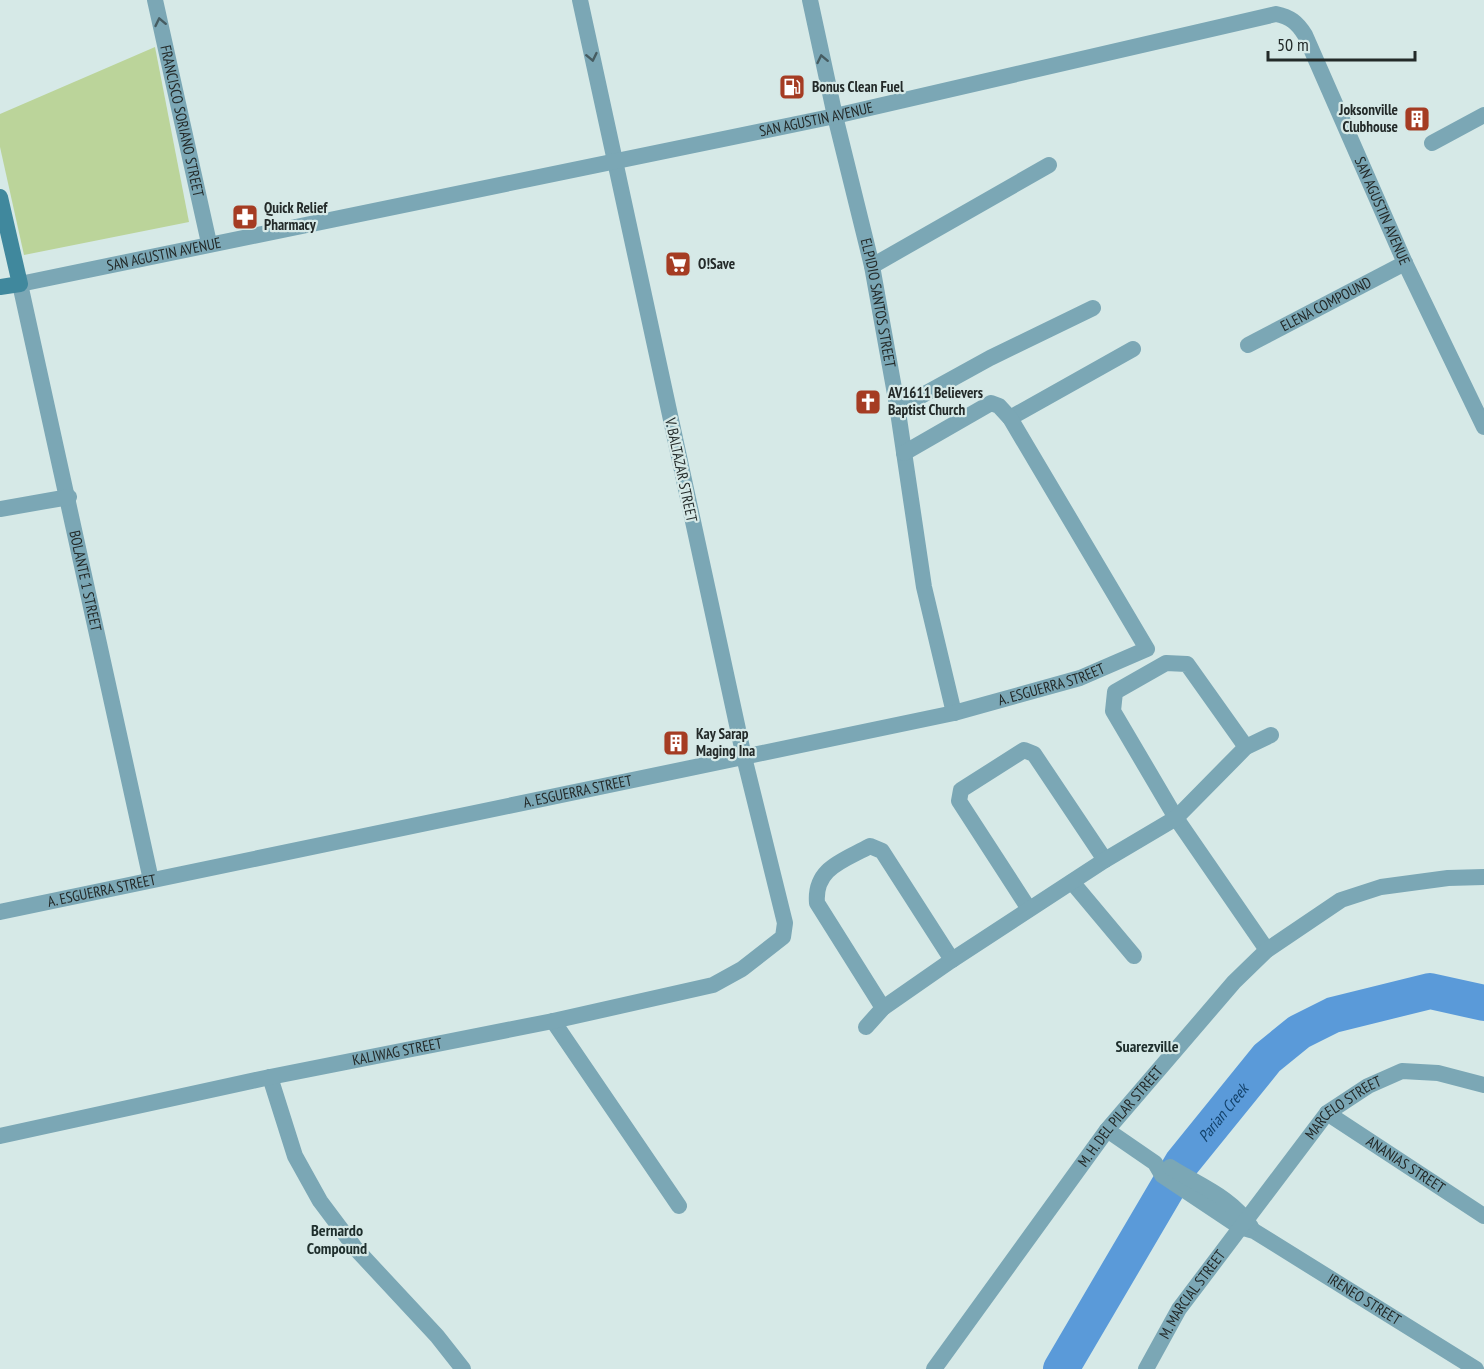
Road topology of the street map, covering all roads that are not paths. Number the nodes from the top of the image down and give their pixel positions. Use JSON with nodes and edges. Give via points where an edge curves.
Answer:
{"nodes":[{"id":1,"x":155,"y":0,"type":"edge"},
{"id":2,"x":580,"y":0,"type":"edge"},
{"id":3,"x":810,"y":0,"type":"edge"},
{"id":4,"x":1484,"y":114,"type":"edge"},
{"id":5,"x":835,"y":116,"type":"junction"},
{"id":6,"x":1432,"y":143,"type":"dead end"},
{"id":7,"x":615,"y":161,"type":"junction"},
{"id":8,"x":1048,"y":165,"type":"dead end"},
{"id":9,"x":0,"y":197,"type":"edge"},
{"id":10,"x":209,"y":243,"type":"junction"},
{"id":11,"x":1405,"y":263,"type":"junction"},
{"id":12,"x":872,"y":266,"type":"junction"},
{"id":13,"x":20,"y":284,"type":"junction"},
{"id":14,"x":0,"y":287,"type":"edge"},
{"id":15,"x":1094,"y":308,"type":"dead end"},
{"id":16,"x":1248,"y":345,"type":"dead end"},
{"id":17,"x":1133,"y":349,"type":"dead end"},
{"id":18,"x":897,"y":405,"type":"junction"},
{"id":19,"x":1010,"y":418,"type":"junction"},
{"id":20,"x":1484,"y":427,"type":"edge"},
{"id":21,"x":904,"y":453,"type":"junction"},
{"id":22,"x":69,"y":496,"type":"junction"},
{"id":23,"x":0,"y":509,"type":"edge"},
{"id":24,"x":954,"y":713,"type":"junction"},
{"id":25,"x":1272,"y":735,"type":"dead end"},
{"id":26,"x":1246,"y":747,"type":"junction"},
{"id":27,"x":744,"y":757,"type":"junction"},
{"id":28,"x":1176,"y":818,"type":"junction"},
{"id":29,"x":1105,"y":860,"type":"junction"},
{"id":30,"x":1484,"y":878,"type":"edge"},
{"id":31,"x":152,"y":880,"type":"junction"},
{"id":32,"x":1071,"y":882,"type":"junction"},
{"id":33,"x":1029,"y":909,"type":"junction"},
{"id":34,"x":0,"y":912,"type":"edge"},
{"id":35,"x":783,"y":937,"type":"joint"},
{"id":36,"x":1267,"y":950,"type":"junction"},
{"id":37,"x":1134,"y":956,"type":"dead end"},
{"id":38,"x":952,"y":960,"type":"junction"},
{"id":39,"x":883,"y":1008,"type":"junction"},
{"id":40,"x":553,"y":1021,"type":"junction"},
{"id":41,"x":866,"y":1027,"type":"dead end"},
{"id":42,"x":270,"y":1077,"type":"junction"},
{"id":43,"x":1484,"y":1085,"type":"edge"},
{"id":44,"x":1327,"y":1113,"type":"junction"},
{"id":45,"x":1107,"y":1130,"type":"junction"},
{"id":46,"x":0,"y":1136,"type":"edge"},
{"id":47,"x":679,"y":1206,"type":"dead end"},
{"id":48,"x":1484,"y":1216,"type":"edge"},
{"id":49,"x":1246,"y":1225,"type":"junction"},
{"id":50,"x":463,"y":1369,"type":"edge"},
{"id":51,"x":934,"y":1369,"type":"edge"},
{"id":52,"x":1146,"y":1369,"type":"edge"},
{"id":53,"x":1476,"y":1369,"type":"edge"}],
"edges":[{"from":10,"to":1,"type":"street","name":"FRANCISCO SORIANO STREET","one_way":true},
{"from":2,"to":7,"type":"street","name":"V. BALTAZAR STREET","one_way":true},
{"from":5,"to":3,"type":"street","name":"ELPIDIO SANTOS STREET","one_way":true},
{"from":4,"to":6,"type":"street"},
{"from":5,"to":7,"type":"street","name":"SAN AGUSTIN AVENUE"},
{"from":5,"to":11,"type":"street","name":"SAN AGUSTIN AVENUE","via":[[1262,16],[1288,17],[1299,24],[1305,35]]},
{"from":5,"to":12,"type":"street","name":"ELPIDIO SANTOS STREET"},
{"from":7,"to":10,"type":"street","name":"SAN AGUSTIN AVENUE"},
{"from":7,"to":27,"type":"street","name":"V. BALTAZAR STREET"},
{"from":8,"to":12,"type":"street"},
{"from":9,"to":13,"type":"main road"},
{"from":10,"to":13,"type":"street","name":"SAN AGUSTIN AVENUE"},
{"from":11,"to":16,"type":"street","name":"ELENA COMPOUND"},
{"from":11,"to":20,"type":"street","name":"SAN AGUSTIN AVENUE"},
{"from":12,"to":18,"type":"street","name":"ELPIDIO SANTOS STREET"},
{"from":13,"to":14,"type":"main road","name":"SAN AGUSTIN AVENUE"},
{"from":13,"to":22,"type":"street","name":"BOLANTE 1 STREET"},
{"from":15,"to":18,"type":"street"},
{"from":17,"to":19,"type":"street"},
{"from":18,"to":21,"type":"street","name":"ELPIDIO SANTOS STREET"},
{"from":19,"to":21,"type":"street","via":[[991,403]]},
{"from":19,"to":24,"type":"street","name":"A. ESGUERRA STREET","via":[[1147,649],[1080,678]]},
{"from":21,"to":24,"type":"street","name":"ELPIDIO SANTOS STREET","via":[[924,587]]},
{"from":22,"to":23,"type":"street"},
{"from":22,"to":31,"type":"street","name":"BOLANTE 1 STREET"},
{"from":24,"to":27,"type":"street","name":"A. ESGUERRA STREET"},
{"from":25,"to":26,"type":"street"},
{"from":26,"to":28,"type":"street"},
{"from":26,"to":28,"type":"street","via":[[1187,664],[1166,663],[1115,692],[1113,711]]},
{"from":27,"to":31,"type":"street","name":"A. ESGUERRA STREET"},
{"from":27,"to":35,"type":"street","name":"V. BALTAZAR STREET","via":[[785,923]]},
{"from":28,"to":29,"type":"street"},
{"from":28,"to":36,"type":"street"},
{"from":29,"to":32,"type":"street"},
{"from":29,"to":33,"type":"street","via":[[1029,751],[1024,750],[961,790],[959,801]]},
{"from":30,"to":36,"type":"street","name":"M. H. DEL PILAR STREET","via":[[1448,878],[1371,890],[1341,900]]},
{"from":31,"to":34,"type":"street","name":"A. ESGUERRA STREET"},
{"from":32,"to":33,"type":"street"},
{"from":32,"to":37,"type":"street"},
{"from":33,"to":38,"type":"street"},
{"from":35,"to":40,"type":"street","name":"KALIWAG STREET","via":[[742,969],[713,985]]},
{"from":36,"to":45,"type":"street","name":"M. H. DEL PILAR STREET","via":[[1234,982]]},
{"from":38,"to":39,"type":"street"},
{"from":38,"to":39,"type":"street","via":[[882,851],[870,846],[822,874],[816,888],[817,903]]},
{"from":39,"to":41,"type":"street"},
{"from":40,"to":42,"type":"street","name":"KALIWAG STREET"},
{"from":40,"to":47,"type":"street"},
{"from":42,"to":46,"type":"street","name":"KALIWAG STREET"},
{"from":42,"to":50,"type":"street","via":[[295,1156],[320,1201],[356,1249]]},
{"from":43,"to":44,"type":"street","name":"MARCELO STREET","via":[[1438,1073],[1402,1071],[1368,1086]]},
{"from":44,"to":48,"type":"street","name":"ANANIAS STREET"},
{"from":44,"to":49,"type":"street","name":"MARCELO STREET"},
{"from":45,"to":49,"type":"street","name":"IRENEO STREET"},
{"from":45,"to":51,"type":"street","name":"M. H. DEL PILAR STREET"},
{"from":49,"to":52,"type":"street","name":"M. MARCIAL STREET","via":[[1179,1309]]},
{"from":49,"to":53,"type":"street","name":"IRENEO STREET"}]}
